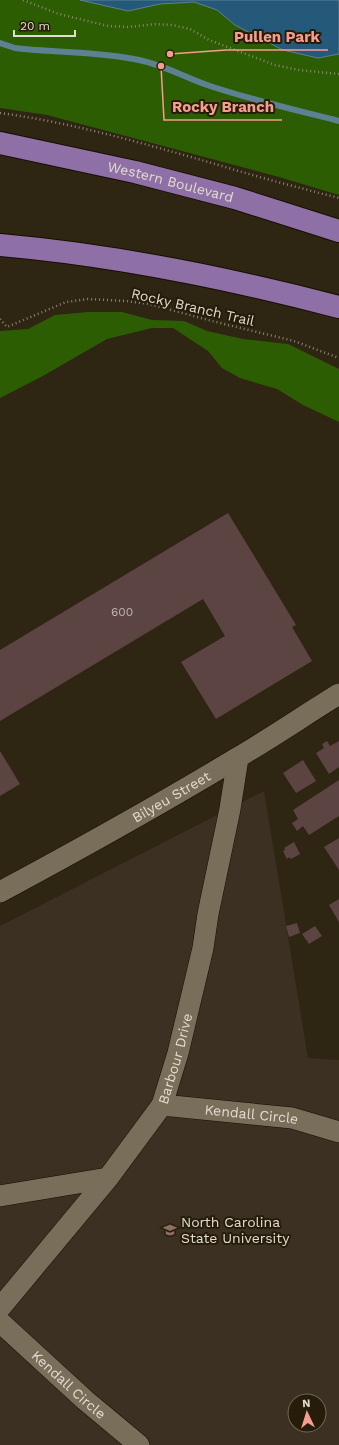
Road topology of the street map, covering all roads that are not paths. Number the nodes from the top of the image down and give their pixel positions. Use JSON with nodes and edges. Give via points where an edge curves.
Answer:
{"nodes":[{"id":1,"x":0,"y":143,"type":"edge"},
{"id":2,"x":339,"y":231,"type":"edge"},
{"id":3,"x":0,"y":245,"type":"edge"},
{"id":4,"x":339,"y":307,"type":"edge"},
{"id":5,"x":339,"y":694,"type":"edge"},
{"id":6,"x":238,"y":758,"type":"junction"},
{"id":7,"x":0,"y":892,"type":"edge"},
{"id":8,"x":162,"y":1105,"type":"junction"},
{"id":9,"x":339,"y":1132,"type":"edge"},
{"id":10,"x":108,"y":1178,"type":"junction"},
{"id":11,"x":0,"y":1196,"type":"edge"},
{"id":12,"x":0,"y":1308,"type":"edge"},
{"id":13,"x":0,"y":1322,"type":"edge"},
{"id":14,"x":139,"y":1445,"type":"edge"}],
"edges":[{"from":1,"to":2,"type":"main road","name":"Western Boulevard","via":[[143,174],[235,198]]},
{"from":3,"to":4,"type":"main road","via":[[176,270]]},
{"from":5,"to":6,"type":"street","name":"Bilyeu Street"},
{"from":6,"to":7,"type":"street","name":"Bilyeu Street"},
{"from":6,"to":8,"type":"street","name":"Barbour Drive","via":[[203,948],[178,1053]]},
{"from":8,"to":9,"type":"street","name":"Kendall Circle","via":[[292,1118]]},
{"from":8,"to":10,"type":"street","name":"Barbour Drive"},
{"from":10,"to":11,"type":"street"},
{"from":10,"to":12,"type":"street","name":"Barbour Drive"},
{"from":13,"to":14,"type":"street","name":"Kendall Circle","via":[[85,1400]]}]}
